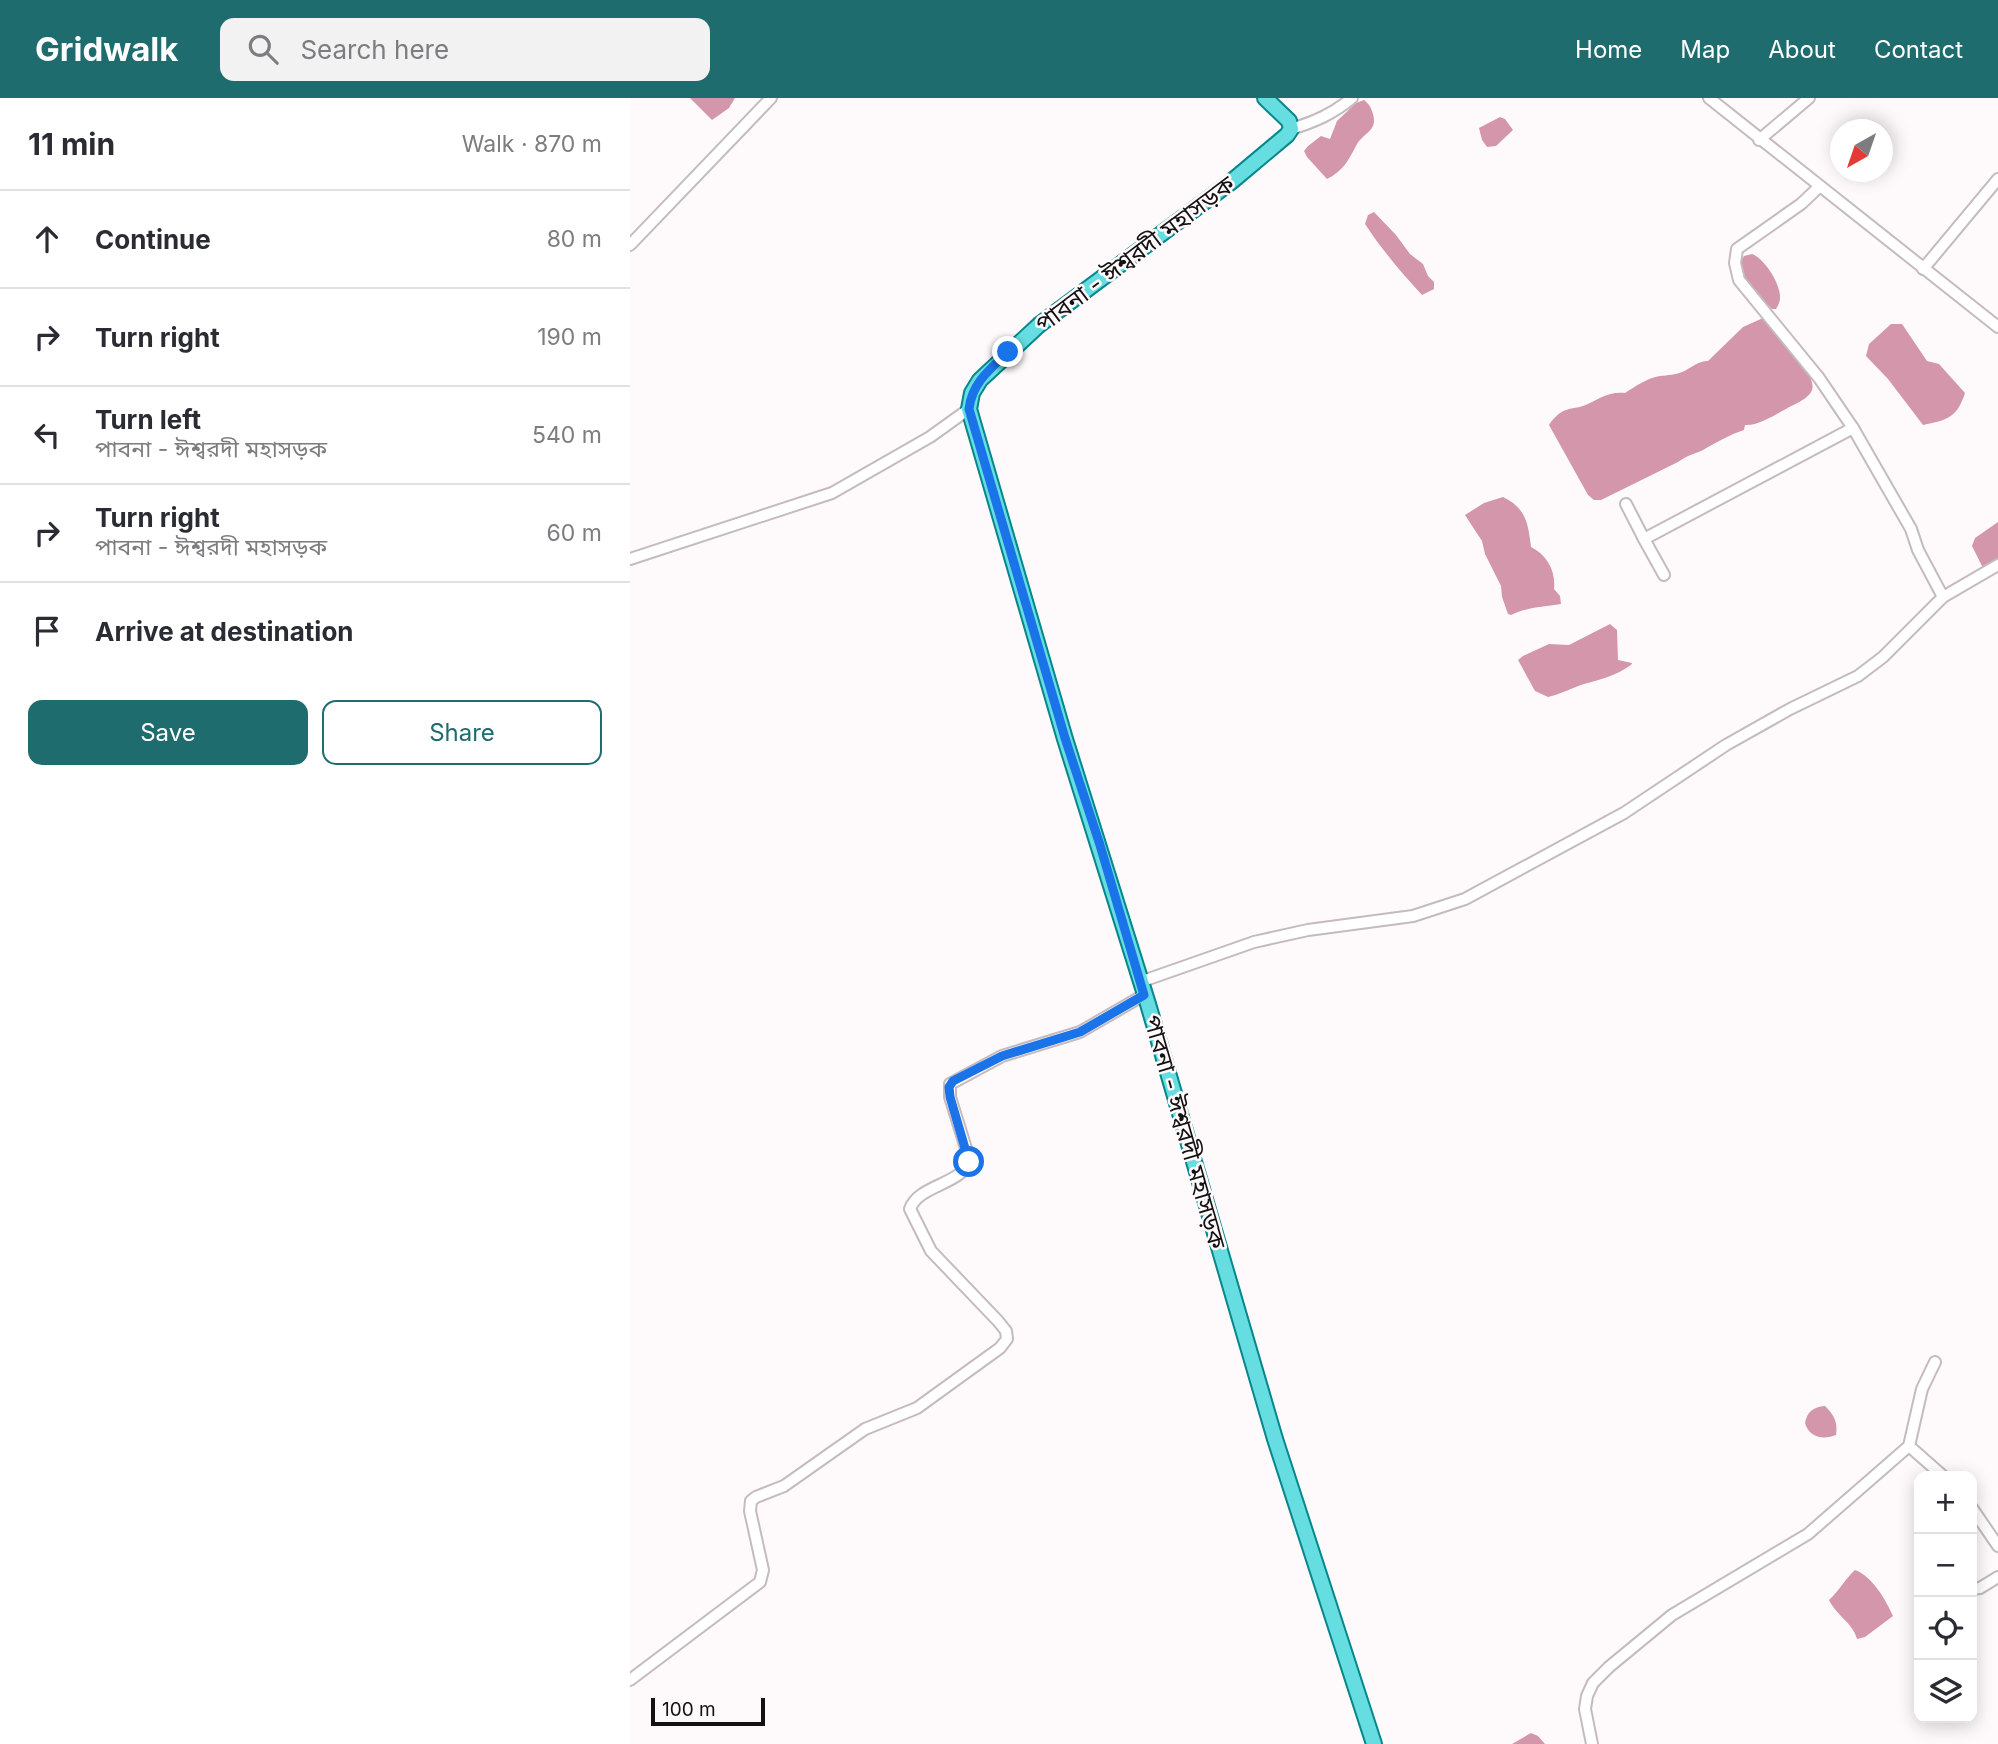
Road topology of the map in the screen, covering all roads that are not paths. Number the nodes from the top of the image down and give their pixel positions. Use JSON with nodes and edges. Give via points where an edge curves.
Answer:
{"nodes":[{"id":1,"x":771,"y":98,"type":"edge"},
{"id":2,"x":1265,"y":98,"type":"edge"},
{"id":3,"x":1352,"y":98,"type":"edge"},
{"id":4,"x":1709,"y":98,"type":"edge"},
{"id":5,"x":1809,"y":98,"type":"edge"},
{"id":6,"x":1291,"y":129,"type":"junction"},
{"id":7,"x":1759,"y":140,"type":"junction"},
{"id":8,"x":1998,"y":179,"type":"edge"},
{"id":9,"x":1819,"y":187,"type":"junction"},
{"id":10,"x":630,"y":245,"type":"edge"},
{"id":11,"x":1923,"y":269,"type":"junction"},
{"id":12,"x":1998,"y":327,"type":"edge"},
{"id":13,"x":969,"y":409,"type":"junction"},
{"id":14,"x":1853,"y":428,"type":"junction"},
{"id":15,"x":1626,"y":504,"type":"dead end"},
{"id":16,"x":1644,"y":539,"type":"junction"},
{"id":17,"x":630,"y":559,"type":"edge"},
{"id":18,"x":1998,"y":565,"type":"edge"},
{"id":19,"x":1664,"y":575,"type":"dead end"},
{"id":20,"x":1943,"y":597,"type":"junction"},
{"id":21,"x":1139,"y":992,"type":"junction"},
{"id":22,"x":1935,"y":1362,"type":"dead end"},
{"id":23,"x":1909,"y":1446,"type":"junction"},
{"id":24,"x":1937,"y":1471,"type":"edge"},
{"id":25,"x":1977,"y":1515,"type":"edge"},
{"id":26,"x":1998,"y":1546,"type":"edge"},
{"id":27,"x":1998,"y":1577,"type":"edge"},
{"id":28,"x":1977,"y":1588,"type":"edge"},
{"id":29,"x":630,"y":1681,"type":"edge"},
{"id":30,"x":1374,"y":1744,"type":"edge"},
{"id":31,"x":1592,"y":1744,"type":"edge"}],
"edges":[{"from":1,"to":10,"type":"street"},
{"from":2,"to":6,"type":"main road","via":[[1289,121]]},
{"from":3,"to":6,"type":"street","via":[[1337,111]]},
{"from":4,"to":7,"type":"street"},
{"from":5,"to":7,"type":"street"},
{"from":6,"to":13,"type":"main road","name":"পাবনা - ঈশ্বরদী মহাসড়ক","via":[[1231,183],[1039,326],[980,380]]},
{"from":7,"to":9,"type":"street"},
{"from":8,"to":11,"type":"street"},
{"from":9,"to":11,"type":"street"},
{"from":9,"to":14,"type":"street","via":[[1737,249],[1736,271],[1745,290],[1819,378]]},
{"from":11,"to":12,"type":"street"},
{"from":13,"to":17,"type":"street","via":[[892,461],[832,493]]},
{"from":13,"to":21,"type":"main road","name":"পাবনা - ঈশ্বরদী মহাসড়ক","via":[[1100,845]]},
{"from":14,"to":16,"type":"street"},
{"from":14,"to":20,"type":"street","via":[[1911,529]]},
{"from":15,"to":16,"type":"street"},
{"from":16,"to":19,"type":"street"},
{"from":18,"to":20,"type":"street"},
{"from":20,"to":21,"type":"street","via":[[1858,676],[1726,745],[1624,813],[1465,899],[1413,916],[1254,942]]},
{"from":21,"to":29,"type":"street","via":[[1100,1021],[1002,1056],[949,1087],[968,1167],[916,1198],[911,1216],[931,1251],[998,1321],[1007,1335],[1004,1344],[916,1408],[865,1429],[784,1486],[756,1497],[750,1511],[763,1570],[760,1582]]},
{"from":21,"to":30,"type":"main road","name":"পাবনা - ঈশ্বরদী মহাসড়ক","via":[[1275,1439]]},
{"from":22,"to":23,"type":"street","via":[[1922,1389]]},
{"from":23,"to":24,"type":"street"},
{"from":23,"to":31,"type":"street","via":[[1808,1534],[1672,1615],[1609,1667],[1587,1696]]},
{"from":25,"to":26,"type":"street"},
{"from":27,"to":28,"type":"street"}]}
